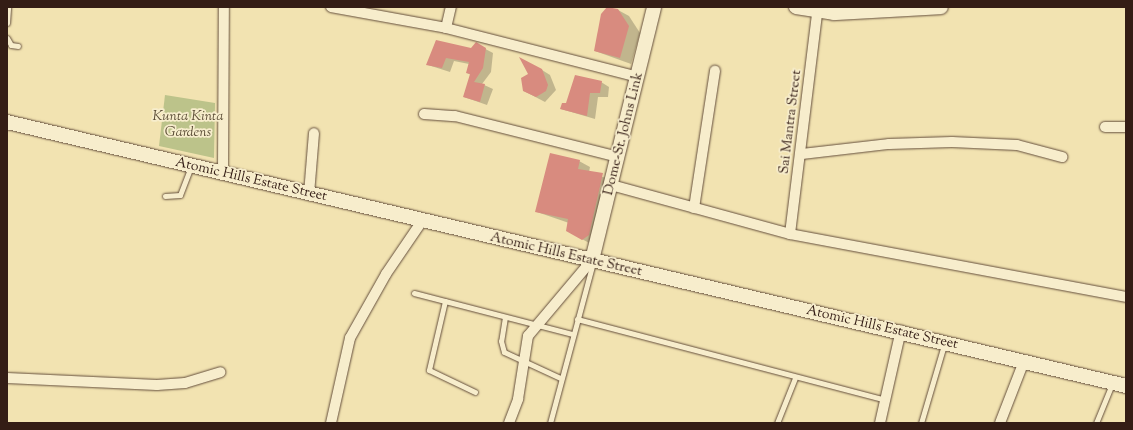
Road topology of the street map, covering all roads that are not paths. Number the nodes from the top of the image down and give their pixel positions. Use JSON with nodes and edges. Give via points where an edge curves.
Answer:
{"nodes":[{"id":1,"x":8,"y":7,"type":"edge"},
{"id":2,"x":224,"y":7,"type":"edge"},
{"id":3,"x":331,"y":7,"type":"edge"},
{"id":4,"x":451,"y":7,"type":"edge"},
{"id":5,"x":654,"y":7,"type":"edge"},
{"id":6,"x":796,"y":7,"type":"edge"},
{"id":7,"x":941,"y":7,"type":"edge"},
{"id":8,"x":897,"y":8,"type":"edge"},
{"id":9,"x":817,"y":13,"type":"junction"},
{"id":10,"x":7,"y":23,"type":"edge"},
{"id":11,"x":446,"y":28,"type":"junction"},
{"id":12,"x":7,"y":38,"type":"edge"},
{"id":13,"x":18,"y":46,"type":"dead end"},
{"id":14,"x":715,"y":71,"type":"dead end"},
{"id":15,"x":638,"y":77,"type":"junction"},
{"id":16,"x":424,"y":114,"type":"dead end"},
{"id":17,"x":7,"y":122,"type":"edge"},
{"id":18,"x":1104,"y":127,"type":"dead end"},
{"id":19,"x":1126,"y":127,"type":"edge"},
{"id":20,"x":314,"y":133,"type":"dead end"},
{"id":21,"x":802,"y":154,"type":"junction"},
{"id":22,"x":618,"y":157,"type":"junction"},
{"id":23,"x":1062,"y":157,"type":"dead end"},
{"id":24,"x":192,"y":165,"type":"junction"},
{"id":25,"x":223,"y":172,"type":"junction"},
{"id":26,"x":611,"y":185,"type":"junction"},
{"id":27,"x":309,"y":194,"type":"junction"},
{"id":28,"x":165,"y":196,"type":"dead end"},
{"id":29,"x":694,"y":208,"type":"junction"},
{"id":30,"x":422,"y":221,"type":"junction"},
{"id":31,"x":790,"y":234,"type":"junction"},
{"id":32,"x":593,"y":261,"type":"junction"},
{"id":33,"x":414,"y":293,"type":"dead end"},
{"id":34,"x":1126,"y":297,"type":"edge"},
{"id":35,"x":445,"y":301,"type":"junction"},
{"id":36,"x":505,"y":317,"type":"junction"},
{"id":37,"x":577,"y":319,"type":"junction"},
{"id":38,"x":535,"y":326,"type":"junction"},
{"id":39,"x":901,"y":330,"type":"junction"},
{"id":40,"x":572,"y":334,"type":"junction"},
{"id":41,"x":945,"y":342,"type":"junction"},
{"id":42,"x":1024,"y":361,"type":"junction"},
{"id":43,"x":526,"y":363,"type":"junction"},
{"id":44,"x":220,"y":372,"type":"dead end"},
{"id":45,"x":7,"y":378,"type":"edge"},
{"id":46,"x":560,"y":378,"type":"junction"},
{"id":47,"x":795,"y":378,"type":"junction"},
{"id":48,"x":1112,"y":383,"type":"junction"},
{"id":49,"x":1126,"y":386,"type":"edge"},
{"id":50,"x":475,"y":392,"type":"dead end"},
{"id":51,"x":885,"y":400,"type":"junction"},
{"id":52,"x":330,"y":423,"type":"edge"},
{"id":53,"x":509,"y":423,"type":"edge"},
{"id":54,"x":550,"y":423,"type":"edge"},
{"id":55,"x":777,"y":423,"type":"edge"},
{"id":56,"x":880,"y":423,"type":"edge"},
{"id":57,"x":921,"y":423,"type":"edge"},
{"id":58,"x":1000,"y":423,"type":"edge"},
{"id":59,"x":1096,"y":423,"type":"edge"}],
"edges":[{"from":1,"to":10,"type":"lane"},
{"from":2,"to":25,"type":"street"},
{"from":3,"to":11,"type":"street"},
{"from":4,"to":11,"type":"street"},
{"from":5,"to":15,"type":"main road","name":"Dome-St. Johns Link"},
{"from":6,"to":9,"type":"main road"},
{"from":7,"to":8,"type":"main road"},
{"from":8,"to":9,"type":"main road"},
{"from":9,"to":21,"type":"street","name":"Sai Mantra Street"},
{"from":11,"to":15,"type":"street"},
{"from":12,"to":13,"type":"lane","via":[[11,44]]},
{"from":14,"to":29,"type":"street"},
{"from":15,"to":22,"type":"main road","name":"Dome-St. Johns Link"},
{"from":16,"to":22,"type":"street","via":[[455,116]]},
{"from":17,"to":24,"type":"main road","name":"Atomic Hills Estate Street"},
{"from":18,"to":19,"type":"street"},
{"from":20,"to":27,"type":"street"},
{"from":21,"to":23,"type":"street","via":[[889,144],[952,142],[1017,145]]},
{"from":21,"to":31,"type":"street","name":"Sai Mantra Street"},
{"from":22,"to":26,"type":"main road","name":"Dome-St. Johns Link"},
{"from":24,"to":25,"type":"main road","name":"Atomic Hills Estate Street"},
{"from":24,"to":28,"type":"lane","via":[[180,195]]},
{"from":25,"to":27,"type":"main road","name":"Atomic Hills Estate Street"},
{"from":26,"to":29,"type":"street"},
{"from":26,"to":32,"type":"main road","name":"Dome-St. Johns Link"},
{"from":27,"to":30,"type":"main road","name":"Atomic Hills Estate Street"},
{"from":29,"to":31,"type":"street"},
{"from":30,"to":32,"type":"main road","name":"Atomic Hills Estate Street"},
{"from":30,"to":52,"type":"street","via":[[386,274],[350,338]]},
{"from":31,"to":34,"type":"street"},
{"from":32,"to":37,"type":"lane"},
{"from":32,"to":38,"type":"street"},
{"from":32,"to":39,"type":"main road","name":"Atomic Hills Estate Street"},
{"from":33,"to":35,"type":"lane"},
{"from":35,"to":36,"type":"lane"},
{"from":35,"to":50,"type":"lane","via":[[429,370]]},
{"from":36,"to":38,"type":"lane"},
{"from":36,"to":43,"type":"lane","via":[[502,349],[507,356]]},
{"from":37,"to":40,"type":"lane"},
{"from":37,"to":47,"type":"lane"},
{"from":38,"to":40,"type":"lane"},
{"from":38,"to":43,"type":"street","via":[[528,336]]},
{"from":39,"to":41,"type":"main road","name":"Atomic Hills Estate Street"},
{"from":39,"to":51,"type":"street"},
{"from":40,"to":46,"type":"lane"},
{"from":41,"to":42,"type":"main road","name":"Atomic Hills Estate Street"},
{"from":41,"to":57,"type":"lane"},
{"from":42,"to":48,"type":"main road","name":"Atomic Hills Estate Street"},
{"from":42,"to":58,"type":"street"},
{"from":43,"to":46,"type":"lane"},
{"from":43,"to":53,"type":"street"},
{"from":44,"to":45,"type":"street","via":[[185,383],[157,385]]},
{"from":46,"to":54,"type":"lane"},
{"from":47,"to":51,"type":"lane"},
{"from":47,"to":55,"type":"lane"},
{"from":48,"to":49,"type":"main road","name":"Atomic Hills Estate Street"},
{"from":48,"to":59,"type":"lane"},
{"from":51,"to":56,"type":"street"}]}
